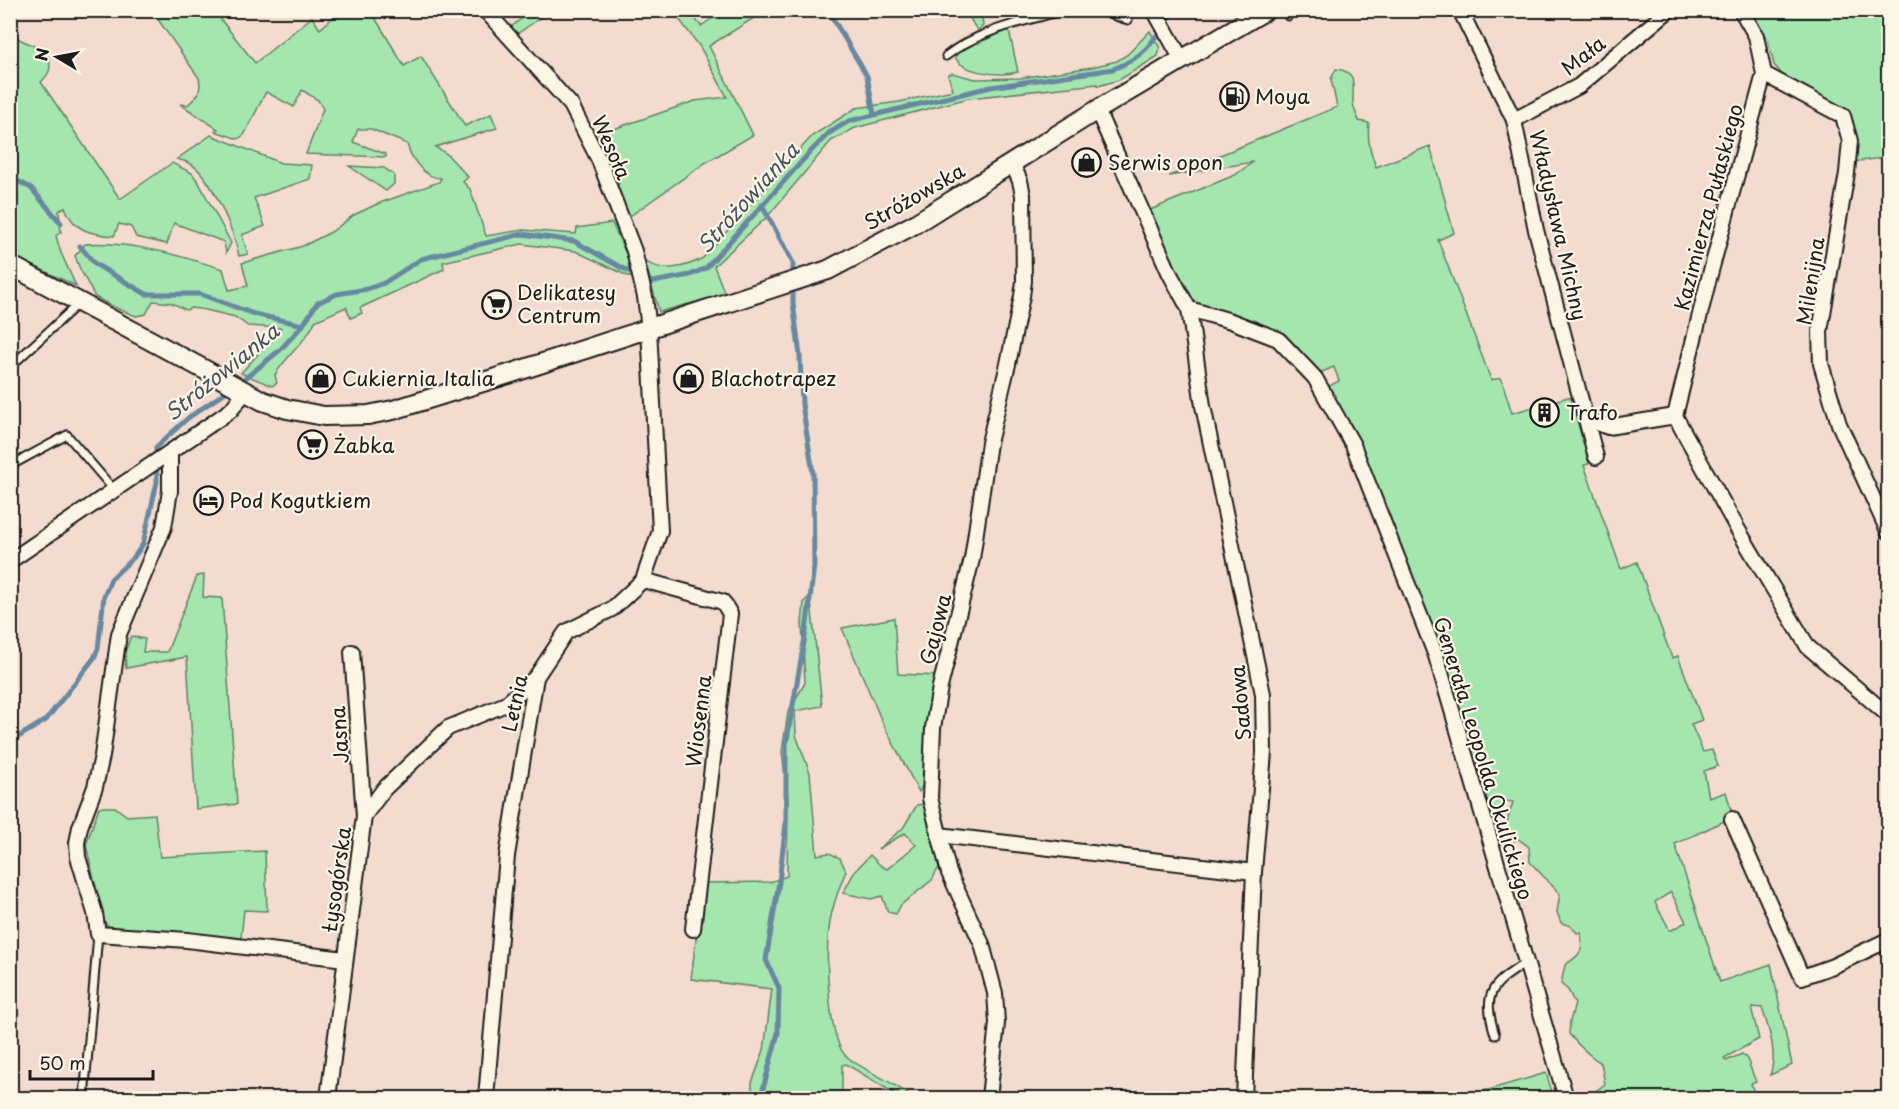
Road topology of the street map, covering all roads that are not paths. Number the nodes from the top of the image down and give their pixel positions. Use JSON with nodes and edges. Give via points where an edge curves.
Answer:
{"nodes":[{"id":1,"x":485,"y":10,"type":"edge"},
{"id":2,"x":1065,"y":10,"type":"edge"},
{"id":3,"x":1266,"y":10,"type":"edge"},
{"id":4,"x":1460,"y":10,"type":"edge"},
{"id":5,"x":1669,"y":10,"type":"edge"},
{"id":6,"x":1741,"y":10,"type":"edge"},
{"id":7,"x":1155,"y":13,"type":"edge"},
{"id":8,"x":1115,"y":16,"type":"dead end"},
{"id":9,"x":1128,"y":20,"type":"dead end"},
{"id":10,"x":946,"y":56,"type":"dead end"},
{"id":11,"x":1182,"y":60,"type":"junction"},
{"id":12,"x":1764,"y":74,"type":"junction"},
{"id":13,"x":1097,"y":110,"type":"junction"},
{"id":14,"x":1514,"y":120,"type":"junction"},
{"id":15,"x":1012,"y":163,"type":"junction"},
{"id":16,"x":10,"y":265,"type":"edge"},
{"id":17,"x":81,"y":301,"type":"junction"},
{"id":18,"x":1189,"y":309,"type":"junction"},
{"id":19,"x":649,"y":329,"type":"junction"},
{"id":20,"x":10,"y":367,"type":"edge"},
{"id":21,"x":243,"y":391,"type":"junction"},
{"id":22,"x":1675,"y":416,"type":"junction"},
{"id":23,"x":1587,"y":419,"type":"junction"},
{"id":24,"x":165,"y":457,"type":"junction"},
{"id":25,"x":1596,"y":457,"type":"dead end"},
{"id":26,"x":10,"y":466,"type":"edge"},
{"id":27,"x":114,"y":490,"type":"junction"},
{"id":28,"x":1888,"y":531,"type":"edge"},
{"id":29,"x":10,"y":561,"type":"edge"},
{"id":30,"x":642,"y":580,"type":"junction"},
{"id":31,"x":352,"y":652,"type":"dead end"},
{"id":32,"x":536,"y":677,"type":"junction"},
{"id":33,"x":1888,"y":715,"type":"edge"},
{"id":34,"x":364,"y":816,"type":"junction"},
{"id":35,"x":1732,"y":819,"type":"dead end"},
{"id":36,"x":939,"y":836,"type":"junction"},
{"id":37,"x":1254,"y":872,"type":"junction"},
{"id":38,"x":693,"y":929,"type":"dead end"},
{"id":39,"x":98,"y":934,"type":"junction"},
{"id":40,"x":1888,"y":940,"type":"edge"},
{"id":41,"x":345,"y":958,"type":"junction"},
{"id":42,"x":1527,"y":962,"type":"junction"},
{"id":43,"x":1495,"y":1035,"type":"dead end"},
{"id":44,"x":84,"y":1098,"type":"edge"},
{"id":45,"x":328,"y":1098,"type":"edge"},
{"id":46,"x":486,"y":1098,"type":"edge"},
{"id":47,"x":989,"y":1098,"type":"edge"},
{"id":48,"x":1244,"y":1098,"type":"edge"},
{"id":49,"x":1566,"y":1098,"type":"edge"}],
"edges":[{"from":1,"to":19,"type":"street","name":"Wesoła","via":[[571,105],[599,160],[634,251]]},
{"from":2,"to":10,"type":"lane","via":[[990,31]]},
{"from":3,"to":11,"type":"main road","name":"Stróżowska"},
{"from":4,"to":14,"type":"street","name":"Władysława Michny"},
{"from":5,"to":14,"type":"street","name":"Mała","via":[[1579,86]]},
{"from":6,"to":12,"type":"street","name":"Kazimierza Pułaskiego","via":[[1756,36]]},
{"from":7,"to":11,"type":"street"},
{"from":8,"to":9,"type":"lane"},
{"from":11,"to":13,"type":"main road","name":"Stróżowska"},
{"from":12,"to":22,"type":"street","name":"Kazimierza Pułaskiego"},
{"from":12,"to":28,"type":"street","name":"Milenijna","via":[[1843,116],[1850,141],[1820,331],[1821,364],[1839,424]]},
{"from":13,"to":15,"type":"main road","name":"Stróżowska"},
{"from":13,"to":18,"type":"street"},
{"from":14,"to":23,"type":"street","name":"Władysława Michny","via":[[1536,230]]},
{"from":15,"to":19,"type":"main road","name":"Stróżowska","via":[[913,225],[828,270]]},
{"from":15,"to":36,"type":"street","name":"Gajowa","via":[[1023,195],[1024,281],[989,442],[972,559],[933,728],[930,798]]},
{"from":16,"to":17,"type":"main road","name":"Stróżowska"},
{"from":17,"to":20,"type":"lane"},
{"from":17,"to":21,"type":"main road","name":"Stróżowska"},
{"from":18,"to":37,"type":"street","name":"Sadowa","via":[[1203,406],[1263,694],[1264,752]]},
{"from":18,"to":42,"type":"street","name":"Generała Leopolda Okulickiego","via":[[1278,339],[1315,378],[1353,445],[1436,656]]},
{"from":19,"to":21,"type":"main road","name":"Stróżowska","via":[[411,405],[368,415],[324,416],[278,406]]},
{"from":19,"to":30,"type":"street","name":"Letnia","via":[[660,531]]},
{"from":21,"to":24,"type":"street","via":[[231,410]]},
{"from":22,"to":23,"type":"street","via":[[1608,427]]},
{"from":22,"to":33,"type":"street","via":[[1808,647]]},
{"from":23,"to":25,"type":"street","name":"Władysława Michny"},
{"from":24,"to":27,"type":"street"},
{"from":24,"to":39,"type":"street","via":[[172,473],[164,527],[118,634],[102,756],[77,843]]},
{"from":26,"to":27,"type":"lane","via":[[68,435]]},
{"from":27,"to":29,"type":"street"},
{"from":30,"to":32,"type":"street","name":"Letnia","via":[[612,609],[566,632]]},
{"from":30,"to":38,"type":"street","name":"Wiosenna","via":[[723,602],[730,614]]},
{"from":31,"to":34,"type":"street","name":"Jasna"},
{"from":32,"to":34,"type":"street","name":"Łysogórska","via":[[506,704],[448,728],[384,789]]},
{"from":32,"to":46,"type":"street","name":"Letnia","via":[[507,856]]},
{"from":34,"to":41,"type":"street","name":"Łysogórska"},
{"from":35,"to":40,"type":"street","via":[[1802,977]]},
{"from":36,"to":37,"type":"street"},
{"from":36,"to":47,"type":"street","name":"Gajowa","via":[[949,873],[982,944],[995,993],[997,1023]]},
{"from":37,"to":48,"type":"street","name":"Sadowa","via":[[1249,1067]]},
{"from":39,"to":41,"type":"street"},
{"from":39,"to":44,"type":"lane"},
{"from":41,"to":45,"type":"street","name":"Łysogórska"},
{"from":42,"to":43,"type":"lane","via":[[1494,988],[1489,1008]]},
{"from":42,"to":49,"type":"street","name":"Generała Leopolda Okulickiego"}]}
